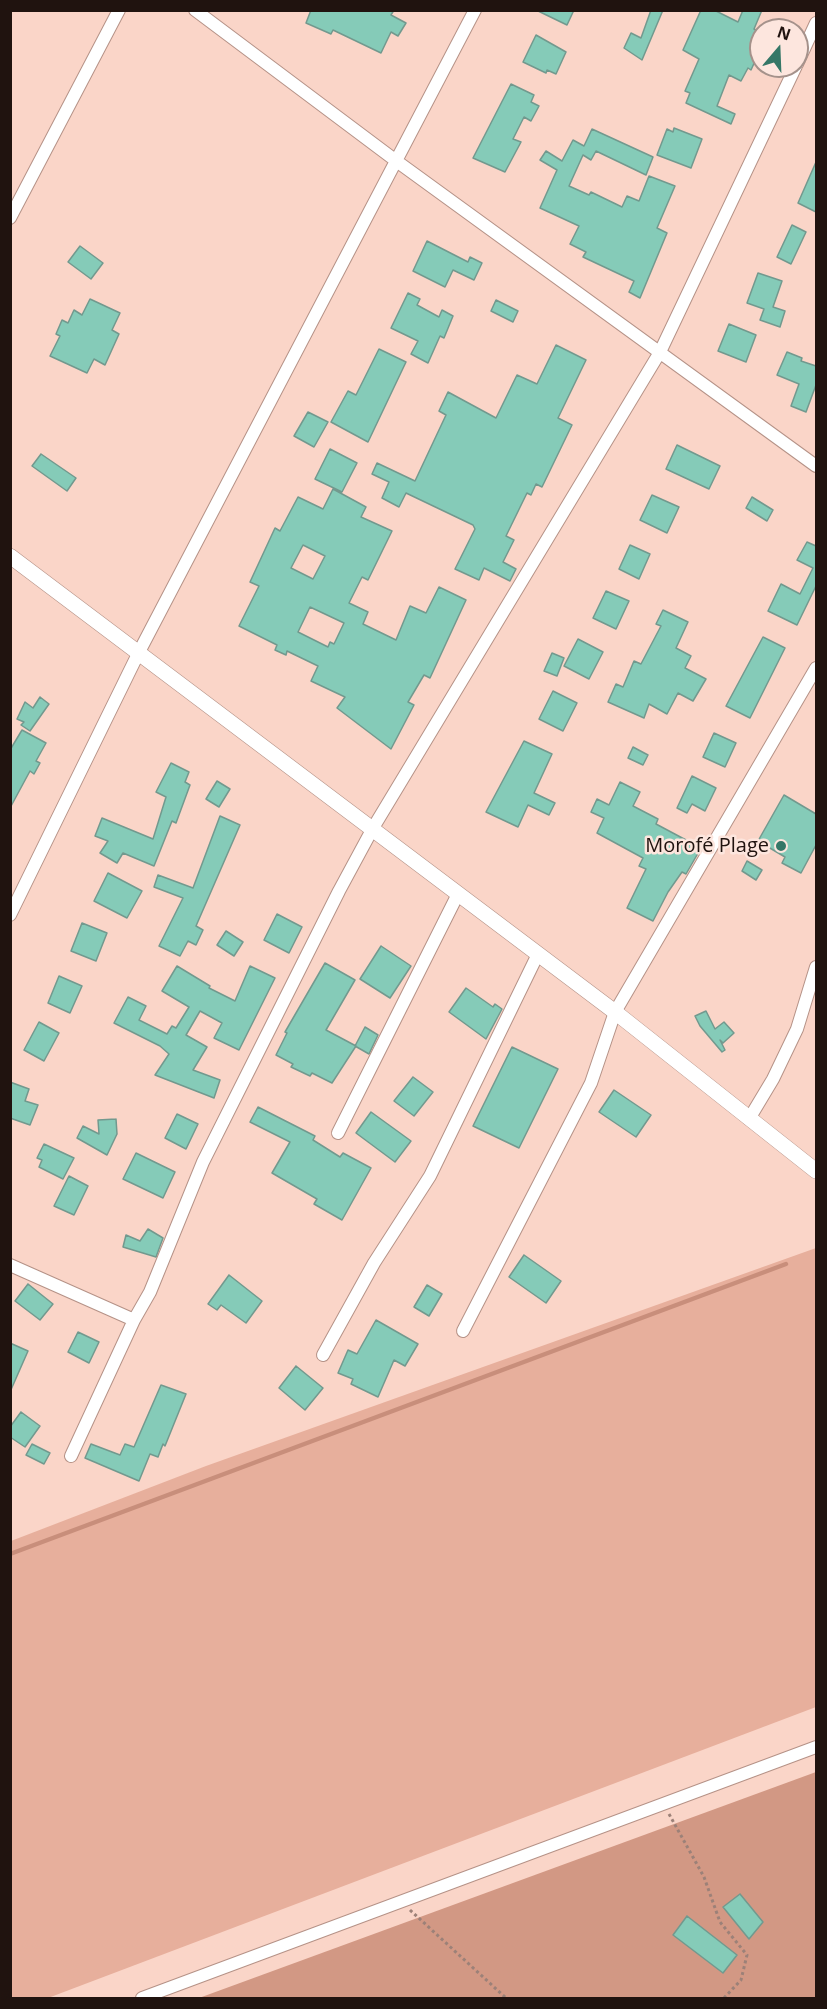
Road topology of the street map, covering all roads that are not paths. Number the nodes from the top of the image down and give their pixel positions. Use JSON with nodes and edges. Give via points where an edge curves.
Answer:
{"nodes":[{"id":1,"x":119,"y":10,"type":"edge"},
{"id":2,"x":195,"y":10,"type":"edge"},
{"id":3,"x":475,"y":10,"type":"edge"},
{"id":4,"x":816,"y":23,"type":"edge"},
{"id":5,"x":809,"y":38,"type":"edge"},
{"id":6,"x":791,"y":78,"type":"edge"},
{"id":7,"x":395,"y":160,"type":"junction"},
{"id":8,"x":10,"y":218,"type":"edge"},
{"id":9,"x":660,"y":352,"type":"junction"},
{"id":10,"x":816,"y":466,"type":"edge"},
{"id":11,"x":10,"y":556,"type":"edge"},
{"id":12,"x":139,"y":652,"type":"junction"},
{"id":13,"x":816,"y":668,"type":"edge"},
{"id":14,"x":373,"y":828,"type":"junction"},
{"id":15,"x":458,"y":894,"type":"junction"},
{"id":16,"x":10,"y":915,"type":"edge"},
{"id":17,"x":538,"y":954,"type":"junction"},
{"id":18,"x":816,"y":967,"type":"edge"},
{"id":19,"x":615,"y":1012,"type":"junction"},
{"id":20,"x":749,"y":1119,"type":"junction"},
{"id":21,"x":338,"y":1132,"type":"dead end"},
{"id":22,"x":816,"y":1171,"type":"edge"},
{"id":23,"x":11,"y":1267,"type":"edge"},
{"id":24,"x":134,"y":1320,"type":"junction"},
{"id":25,"x":463,"y":1331,"type":"dead end"},
{"id":26,"x":323,"y":1355,"type":"dead end"},
{"id":27,"x":71,"y":1456,"type":"dead end"},
{"id":28,"x":816,"y":1747,"type":"edge"},
{"id":29,"x":142,"y":1998,"type":"edge"}],
"edges":[{"from":1,"to":8,"type":"street"},
{"from":2,"to":7,"type":"street"},
{"from":3,"to":7,"type":"street"},
{"from":4,"to":5,"type":"street"},
{"from":6,"to":9,"type":"street"},
{"from":7,"to":9,"type":"street"},
{"from":7,"to":12,"type":"street"},
{"from":9,"to":10,"type":"street"},
{"from":9,"to":14,"type":"street"},
{"from":11,"to":12,"type":"street"},
{"from":12,"to":14,"type":"street"},
{"from":12,"to":16,"type":"street"},
{"from":13,"to":19,"type":"street"},
{"from":14,"to":15,"type":"street"},
{"from":14,"to":24,"type":"street","via":[[203,1162],[150,1293]]},
{"from":15,"to":17,"type":"street"},
{"from":15,"to":21,"type":"street"},
{"from":17,"to":19,"type":"street"},
{"from":17,"to":26,"type":"street","via":[[430,1176],[374,1263]]},
{"from":18,"to":20,"type":"street","via":[[796,1029]]},
{"from":19,"to":20,"type":"street"},
{"from":19,"to":25,"type":"street","via":[[591,1083]]},
{"from":20,"to":22,"type":"street"},
{"from":23,"to":24,"type":"street"},
{"from":24,"to":27,"type":"street"},
{"from":28,"to":29,"type":"street"}]}
